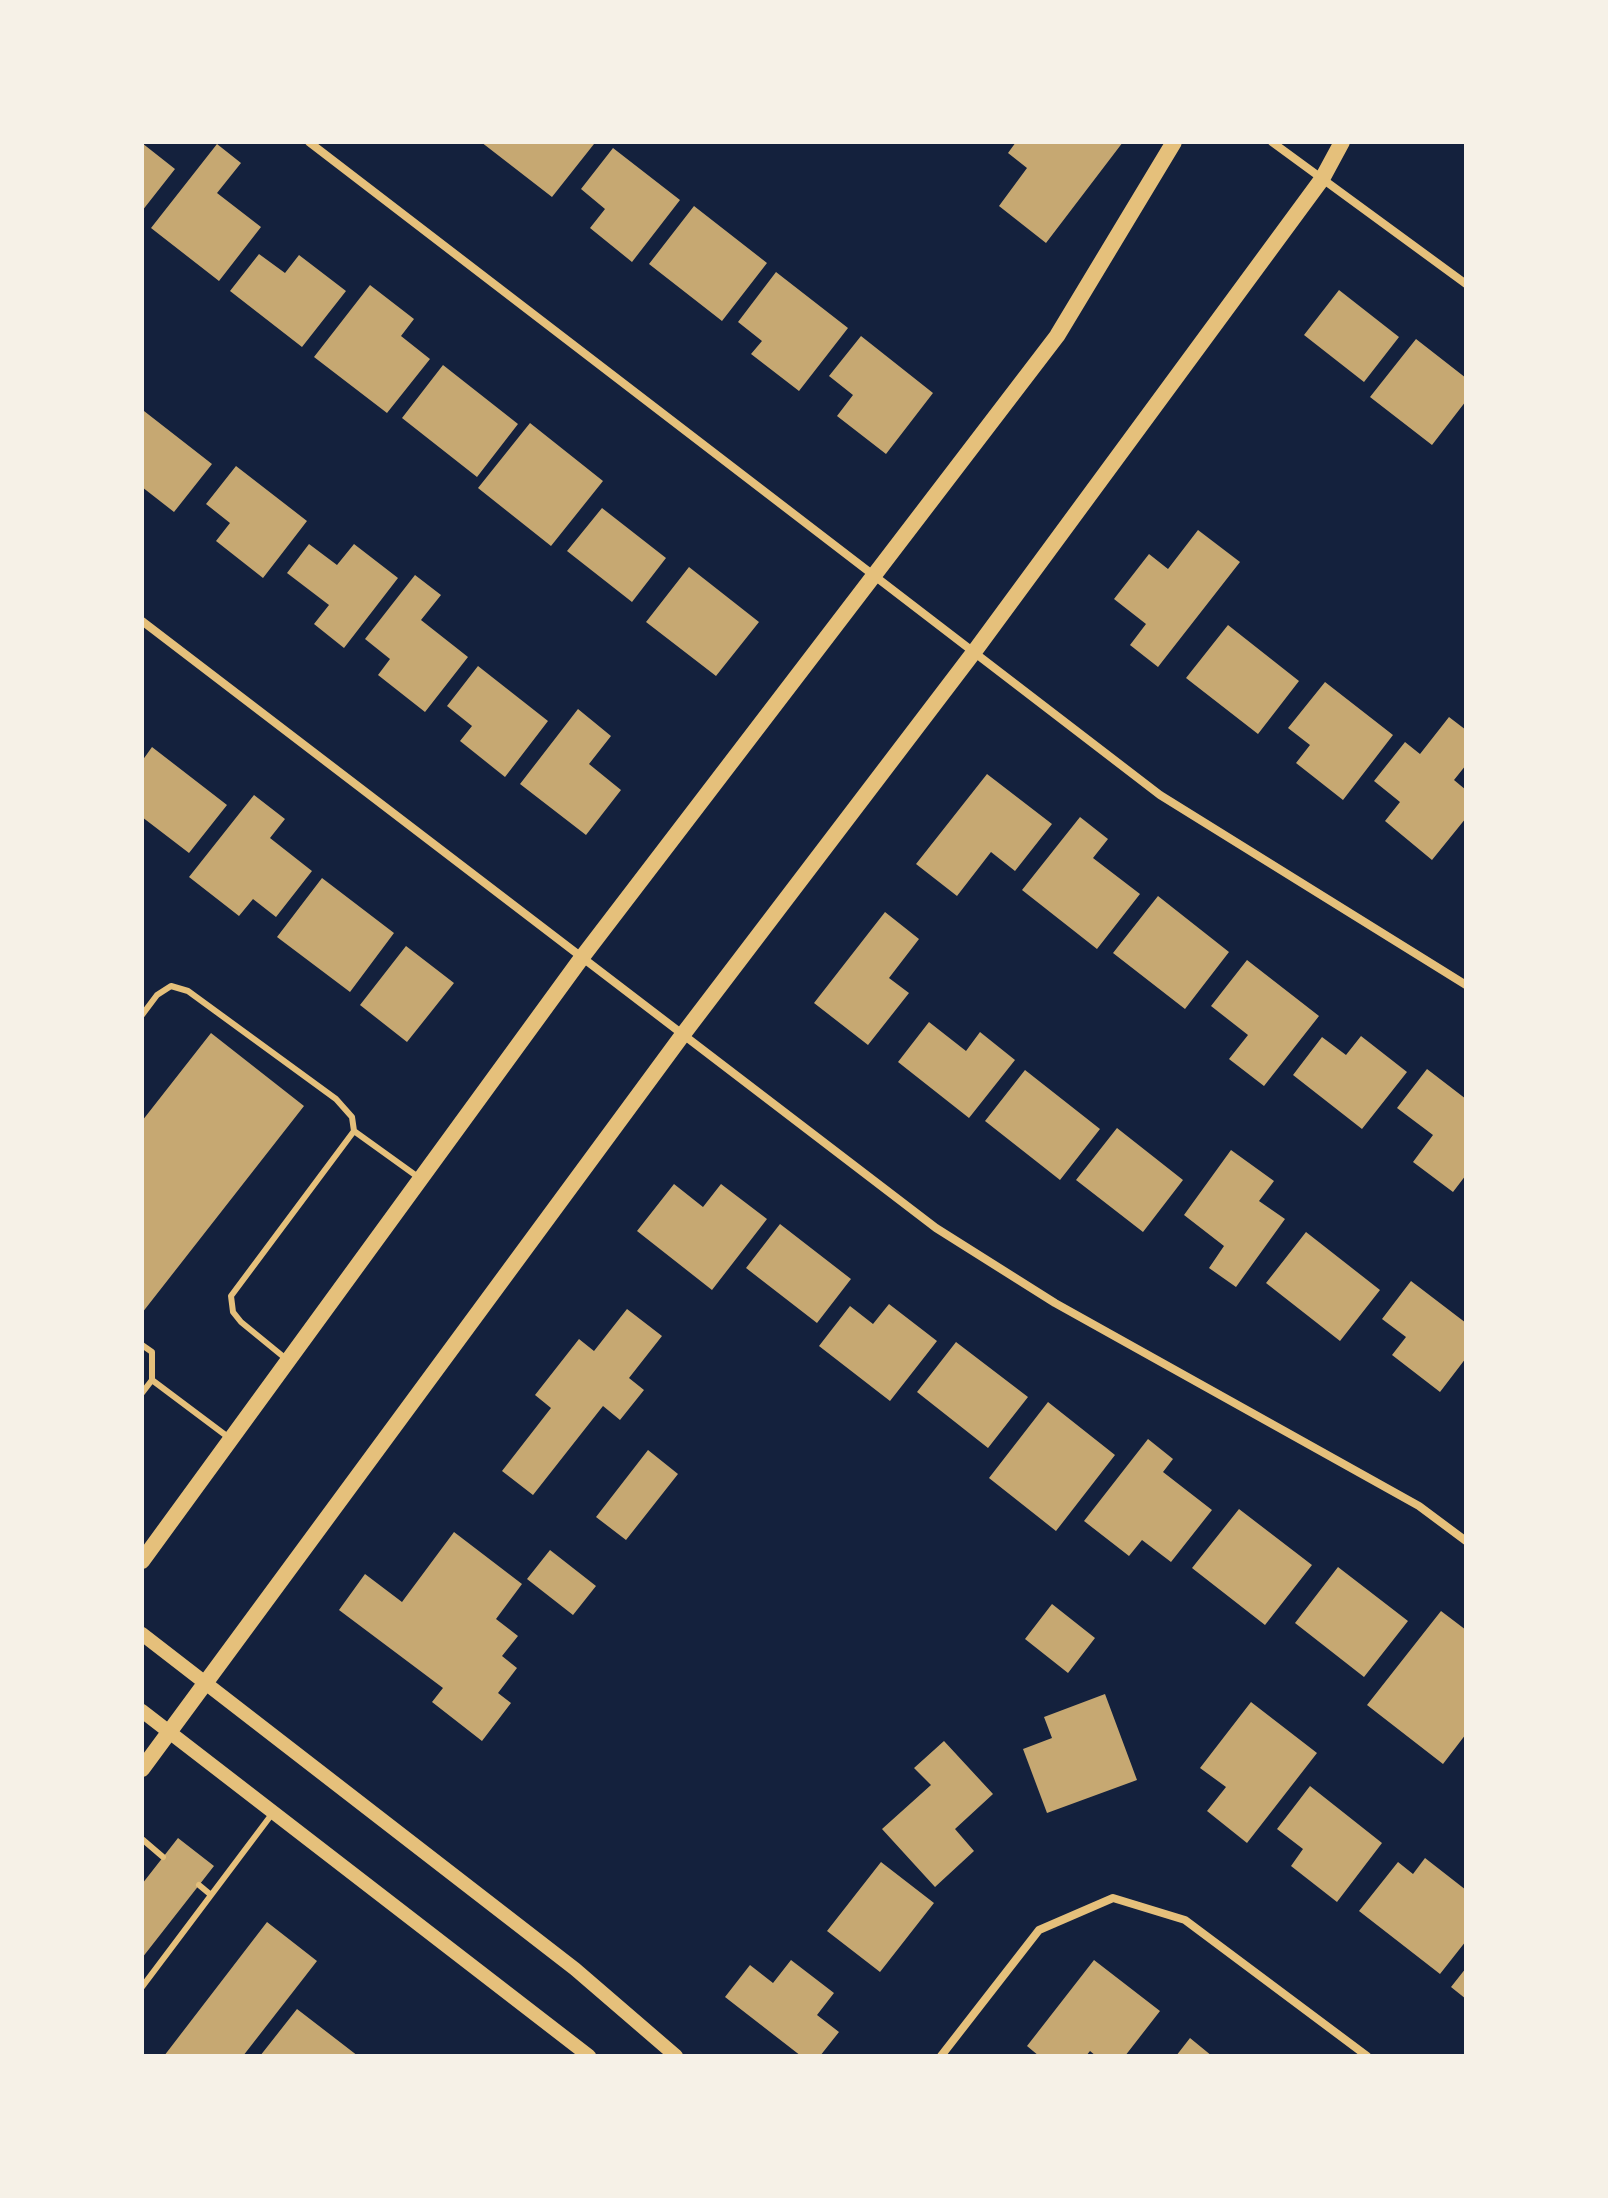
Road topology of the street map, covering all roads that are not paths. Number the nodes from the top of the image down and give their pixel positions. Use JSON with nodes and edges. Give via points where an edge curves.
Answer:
{"nodes":[{"id":1,"x":309,"y":142,"type":"edge"},
{"id":2,"x":1174,"y":142,"type":"edge"},
{"id":3,"x":1272,"y":142,"type":"edge"},
{"id":4,"x":1342,"y":142,"type":"edge"},
{"id":5,"x":1322,"y":179,"type":"junction"},
{"id":6,"x":1466,"y":284,"type":"edge"},
{"id":7,"x":875,"y":574,"type":"junction"},
{"id":8,"x":142,"y":621,"type":"edge"},
{"id":9,"x":974,"y":652,"type":"junction"},
{"id":10,"x":583,"y":956,"type":"junction"},
{"id":11,"x":1466,"y":985,"type":"edge"},
{"id":12,"x":142,"y":1015,"type":"edge"},
{"id":13,"x":684,"y":1033,"type":"junction"},
{"id":14,"x":354,"y":1131,"type":"junction"},
{"id":15,"x":421,"y":1180,"type":"junction"},
{"id":16,"x":142,"y":1345,"type":"edge"},
{"id":17,"x":289,"y":1361,"type":"junction"},
{"id":18,"x":152,"y":1380,"type":"junction"},
{"id":19,"x":142,"y":1393,"type":"edge"},
{"id":20,"x":231,"y":1439,"type":"junction"},
{"id":21,"x":1466,"y":1541,"type":"edge"},
{"id":22,"x":142,"y":1561,"type":"edge"},
{"id":23,"x":142,"y":1634,"type":"edge"},
{"id":24,"x":208,"y":1684,"type":"junction"},
{"id":25,"x":142,"y":1711,"type":"edge"},
{"id":26,"x":171,"y":1732,"type":"junction"},
{"id":27,"x":142,"y":1769,"type":"edge"},
{"id":28,"x":275,"y":1811,"type":"junction"},
{"id":29,"x":142,"y":1839,"type":"edge"},
{"id":30,"x":163,"y":1857,"type":"dead end"},
{"id":31,"x":199,"y":1885,"type":"dead end"},
{"id":32,"x":211,"y":1895,"type":"junction"},
{"id":33,"x":142,"y":1987,"type":"edge"},
{"id":34,"x":589,"y":2056,"type":"edge"},
{"id":35,"x":676,"y":2056,"type":"edge"},
{"id":36,"x":941,"y":2056,"type":"edge"},
{"id":37,"x":1367,"y":2056,"type":"edge"}],
"edges":[{"from":1,"to":7,"type":"street"},
{"from":2,"to":7,"type":"main road","via":[[1057,336]]},
{"from":3,"to":5,"type":"street"},
{"from":4,"to":5,"type":"main road"},
{"from":5,"to":6,"type":"street"},
{"from":5,"to":9,"type":"main road"},
{"from":7,"to":9,"type":"street"},
{"from":7,"to":10,"type":"main road"},
{"from":8,"to":10,"type":"street"},
{"from":9,"to":11,"type":"street","via":[[1160,795]]},
{"from":9,"to":13,"type":"main road"},
{"from":10,"to":13,"type":"street"},
{"from":10,"to":15,"type":"main road"},
{"from":12,"to":14,"type":"lane","via":[[171,986],[188,991],[336,1099],[352,1117]]},
{"from":13,"to":21,"type":"street","via":[[936,1228],[1055,1303],[1419,1506]]},
{"from":13,"to":24,"type":"main road"},
{"from":14,"to":15,"type":"lane"},
{"from":14,"to":17,"type":"lane","via":[[231,1296],[241,1322]]},
{"from":15,"to":17,"type":"main road"},
{"from":16,"to":18,"type":"lane","via":[[152,1352]]},
{"from":17,"to":20,"type":"main road"},
{"from":18,"to":19,"type":"lane"},
{"from":18,"to":20,"type":"lane"},
{"from":20,"to":22,"type":"main road"},
{"from":23,"to":24,"type":"street"},
{"from":24,"to":26,"type":"main road"},
{"from":24,"to":35,"type":"street","via":[[575,1969]]},
{"from":25,"to":26,"type":"street"},
{"from":26,"to":27,"type":"main road"},
{"from":26,"to":28,"type":"street"},
{"from":28,"to":32,"type":"lane"},
{"from":28,"to":34,"type":"street"},
{"from":29,"to":30,"type":"lane"},
{"from":31,"to":32,"type":"lane"},
{"from":32,"to":33,"type":"lane"},
{"from":36,"to":37,"type":"street","via":[[1039,1930],[1113,1898],[1185,1920]]}]}
